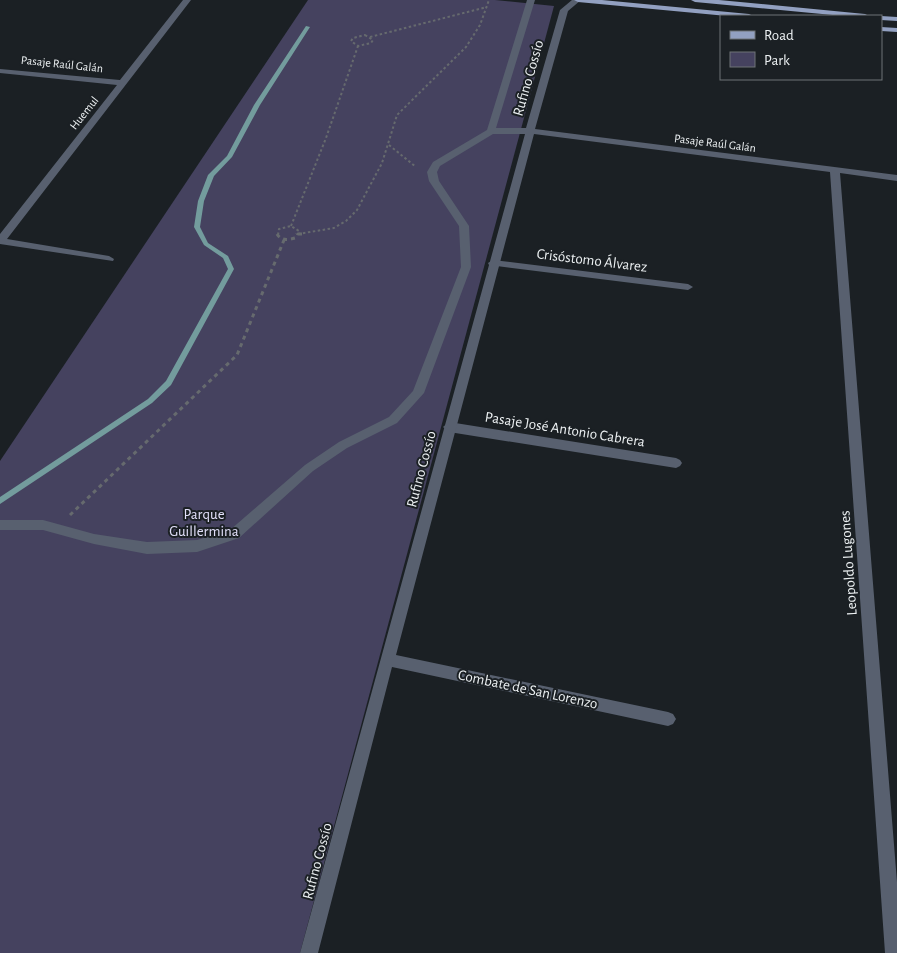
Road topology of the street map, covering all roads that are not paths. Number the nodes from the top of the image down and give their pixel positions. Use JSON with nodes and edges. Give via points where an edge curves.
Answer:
{"nodes":[{"id":1,"x":187,"y":0,"type":"edge"},
{"id":2,"x":531,"y":0,"type":"edge"},
{"id":3,"x":577,"y":0,"type":"edge"},
{"id":4,"x":695,"y":0,"type":"edge"},
{"id":5,"x":707,"y":1,"type":"edge"},
{"id":6,"x":738,"y":15,"type":"edge"},
{"id":7,"x":854,"y":15,"type":"edge"},
{"id":8,"x":882,"y":18,"type":"edge"},
{"id":9,"x":897,"y":19,"type":"edge"},
{"id":10,"x":882,"y":29,"type":"edge"},
{"id":11,"x":897,"y":30,"type":"edge"},
{"id":12,"x":0,"y":71,"type":"edge"},
{"id":13,"x":122,"y":83,"type":"junction"},
{"id":14,"x":491,"y":131,"type":"junction"},
{"id":15,"x":530,"y":131,"type":"junction"},
{"id":16,"x":835,"y":171,"type":"junction"},
{"id":17,"x":897,"y":178,"type":"edge"},
{"id":18,"x":0,"y":241,"type":"edge"},
{"id":19,"x":109,"y":259,"type":"dead end"},
{"id":20,"x":493,"y":262,"type":"junction"},
{"id":21,"x":688,"y":287,"type":"dead end"},
{"id":22,"x":448,"y":426,"type":"junction"},
{"id":23,"x":676,"y":463,"type":"dead end"},
{"id":24,"x":0,"y":525,"type":"edge"},
{"id":25,"x":388,"y":660,"type":"junction"},
{"id":26,"x":668,"y":719,"type":"dead end"},
{"id":27,"x":309,"y":953,"type":"edge"},
{"id":28,"x":894,"y":953,"type":"edge"}],
"edges":[{"from":1,"to":13,"type":"street","name":"Huemul"},
{"from":2,"to":14,"type":"street"},
{"from":3,"to":6,"type":"main road"},
{"from":3,"to":15,"type":"street","name":"Rufino Cossío","via":[[564,10]]},
{"from":4,"to":5,"type":"main road"},
{"from":5,"to":7,"type":"main road"},
{"from":8,"to":9,"type":"main road"},
{"from":10,"to":11,"type":"main road"},
{"from":12,"to":13,"type":"street","name":"Pasaje Raúl Galán"},
{"from":13,"to":18,"type":"street","name":"Huemul"},
{"from":14,"to":15,"type":"street","name":"Pasaje Raúl Galán"},
{"from":14,"to":24,"type":"street","via":[[436,164],[432,172],[434,181],[464,226],[466,267],[418,393],[393,420],[343,445],[309,468],[234,534],[197,546],[147,548],[94,539],[43,525]]},
{"from":15,"to":16,"type":"street","name":"Pasaje Raúl Galán"},
{"from":15,"to":20,"type":"street","name":"Rufino Cossío"},
{"from":16,"to":17,"type":"street","name":"Pasaje Raúl Galán"},
{"from":16,"to":28,"type":"street","name":"Leopoldo Lugones"},
{"from":18,"to":19,"type":"street"},
{"from":20,"to":21,"type":"street","name":"Crisóstomo Álvarez"},
{"from":20,"to":22,"type":"street","name":"Rufino Cossío"},
{"from":22,"to":23,"type":"street","name":"Pasaje José Antonio Cabrera"},
{"from":22,"to":25,"type":"street","name":"Rufino Cossío"},
{"from":25,"to":26,"type":"street","name":"Combate de San Lorenzo"},
{"from":25,"to":27,"type":"street","name":"Rufino Cossío"}]}
